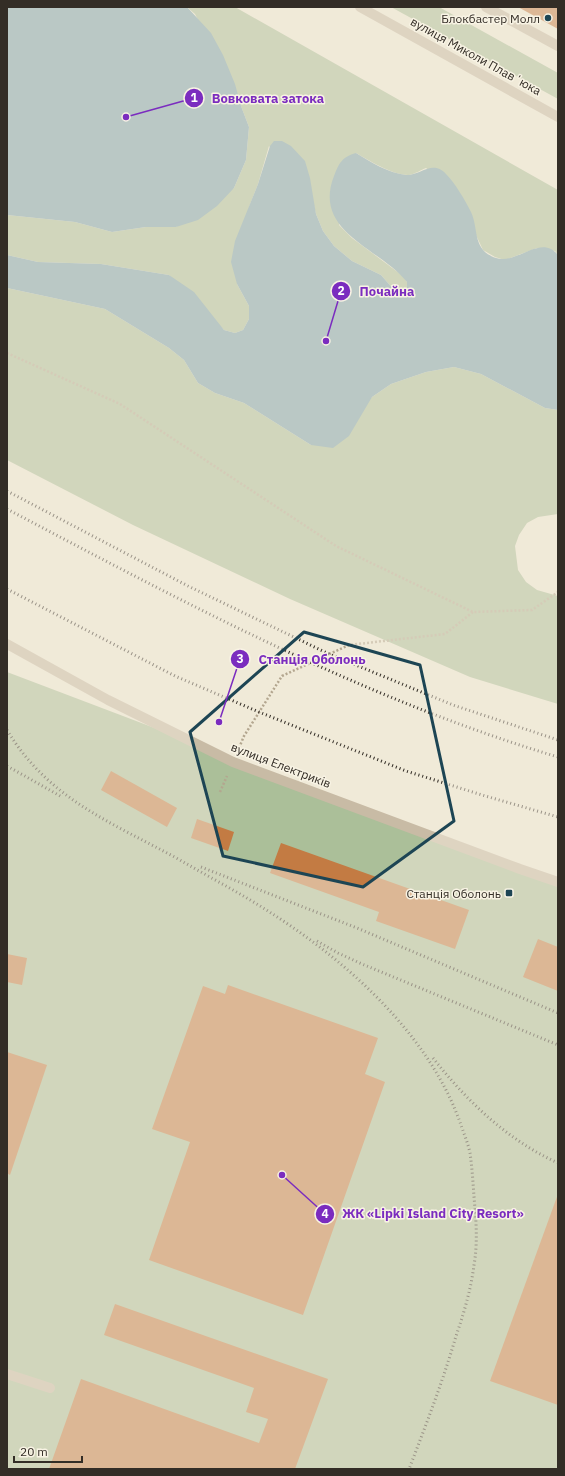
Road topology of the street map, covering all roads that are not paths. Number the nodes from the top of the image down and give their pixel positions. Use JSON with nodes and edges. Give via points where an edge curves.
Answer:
{"nodes":[{"id":1,"x":360,"y":7,"type":"edge"},
{"id":2,"x":486,"y":7,"type":"edge"},
{"id":3,"x":558,"y":46,"type":"edge"},
{"id":4,"x":558,"y":117,"type":"edge"},
{"id":5,"x":7,"y":644,"type":"edge"},
{"id":6,"x":558,"y":882,"type":"edge"},
{"id":7,"x":7,"y":1374,"type":"edge"},
{"id":8,"x":50,"y":1388,"type":"dead end"}],
"edges":[{"from":1,"to":4,"type":"street","name":"вулиця Миколи Плавʼюка"},
{"from":2,"to":3,"type":"street"},
{"from":5,"to":6,"type":"street","name":"вулиця Електриків","via":[[108,700],[233,762]]},
{"from":7,"to":8,"type":"street"}]}
